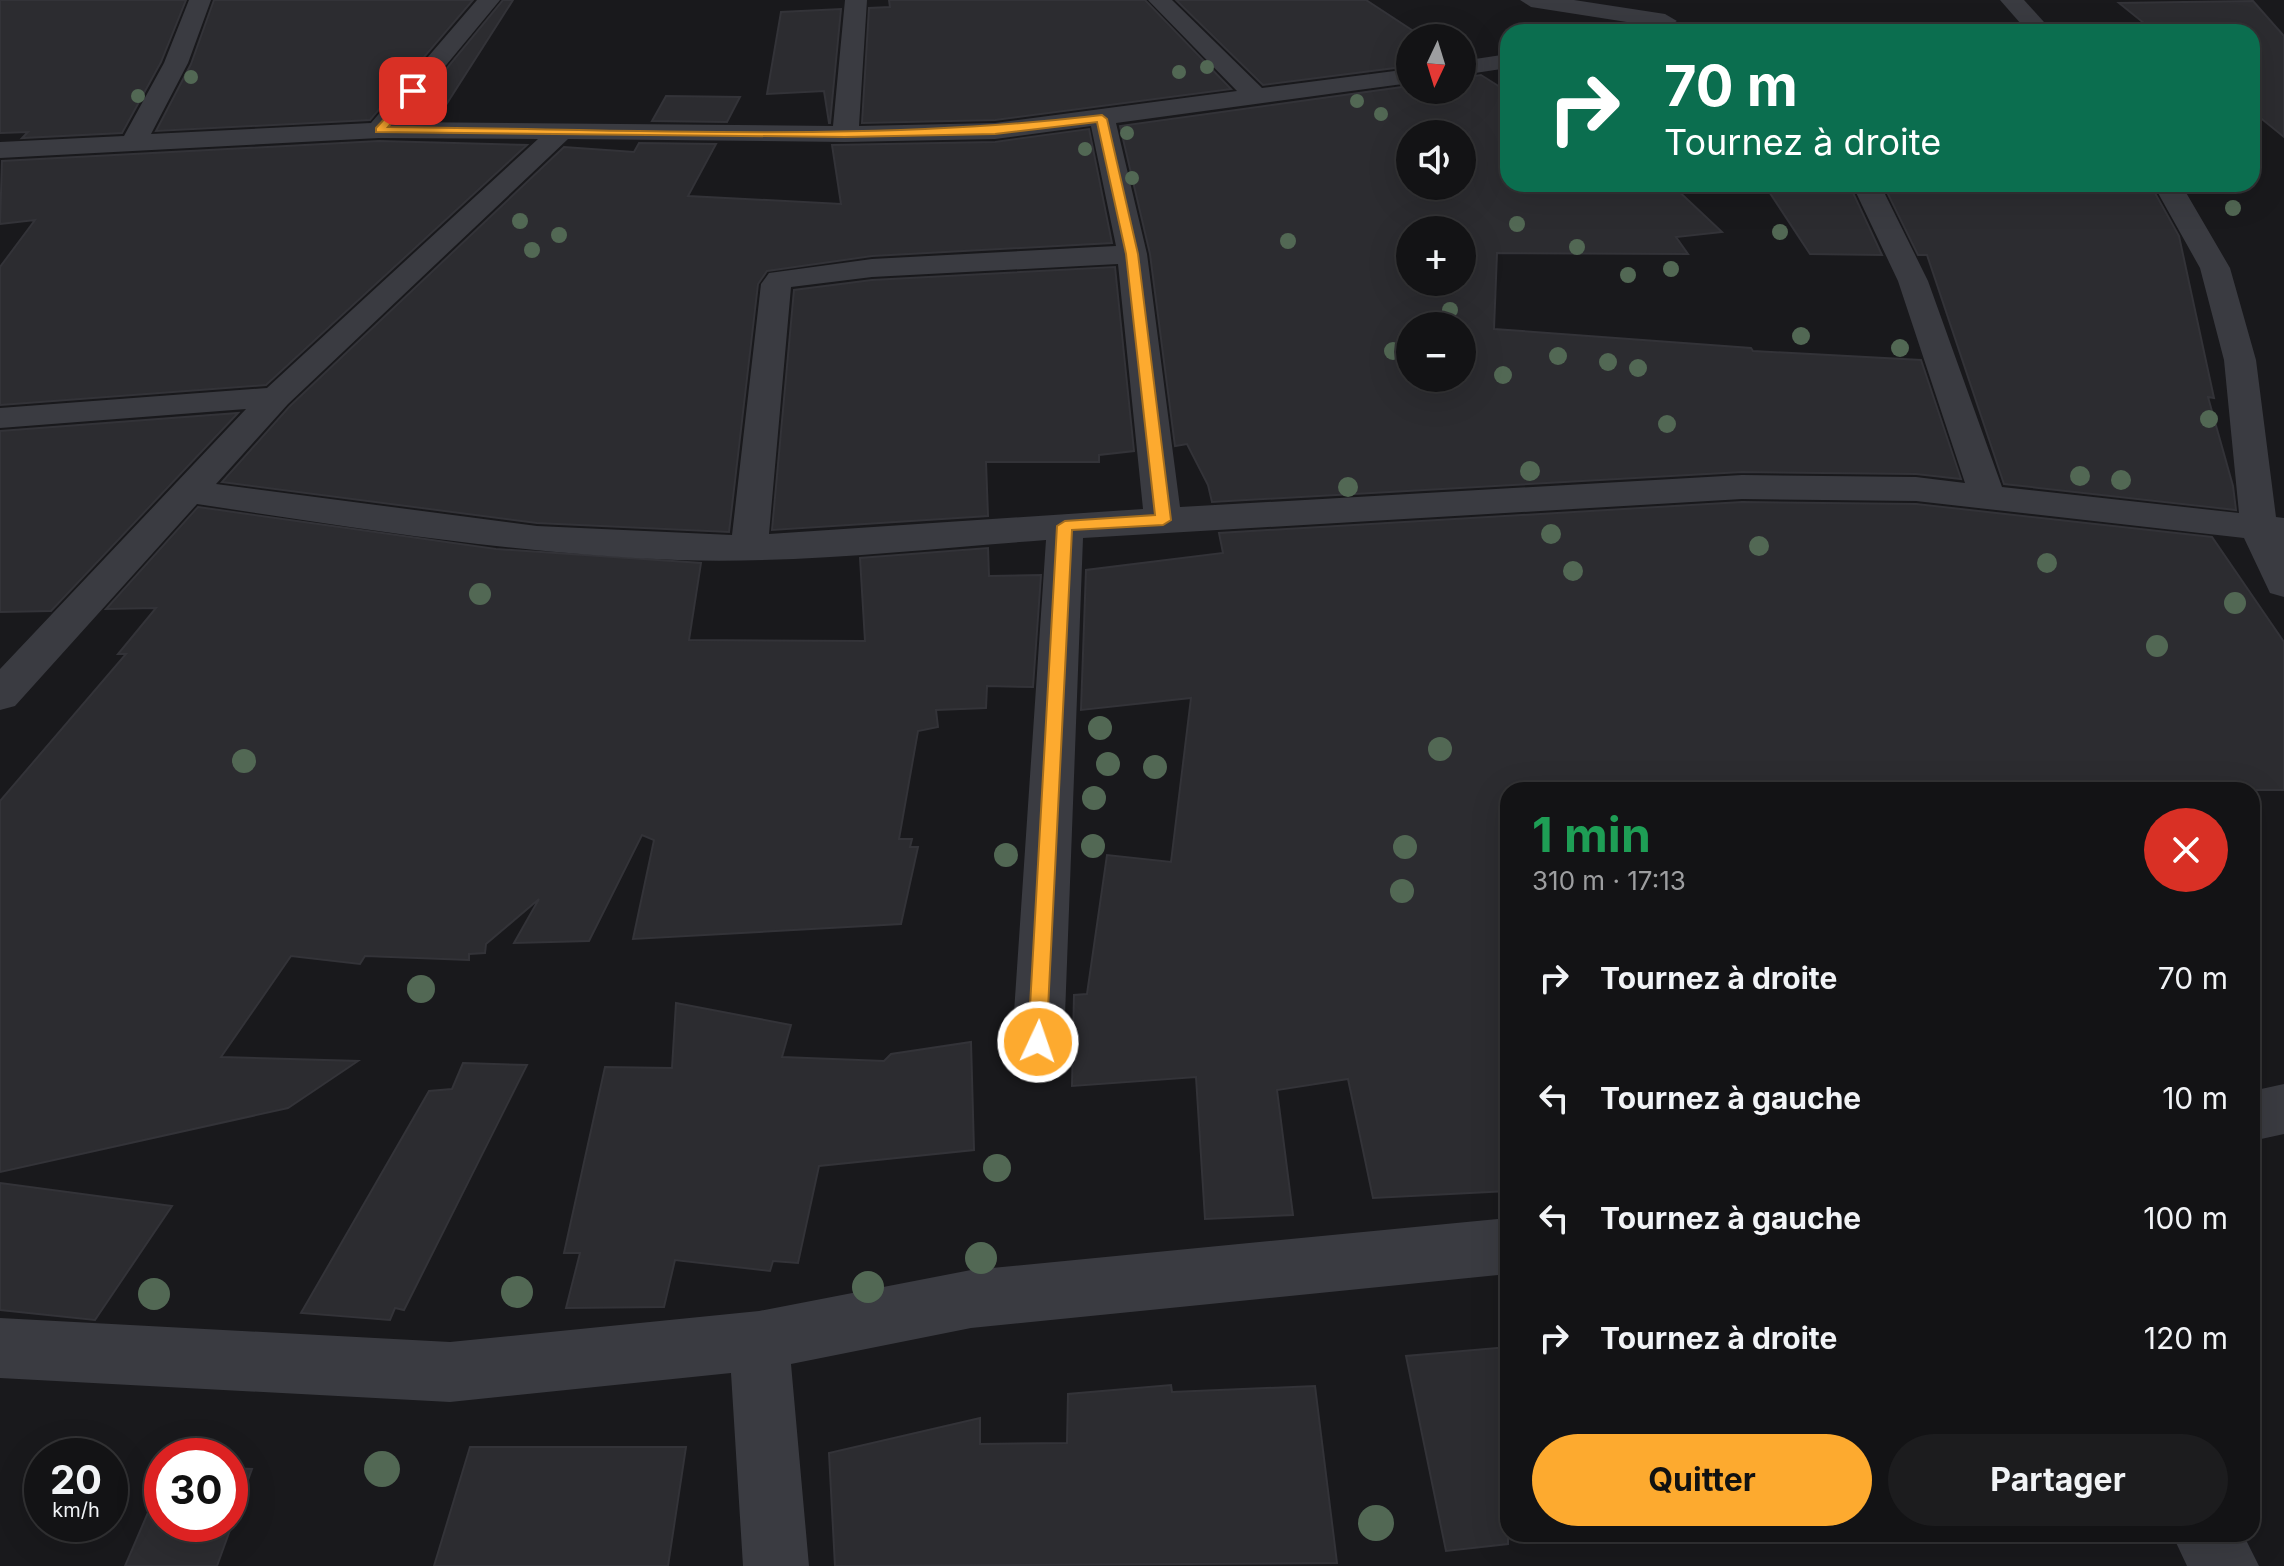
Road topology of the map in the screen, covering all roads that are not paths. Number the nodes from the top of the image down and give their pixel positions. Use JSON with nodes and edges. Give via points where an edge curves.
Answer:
{"nodes":[{"id":1,"x":200,"y":0,"type":"edge"},
{"id":2,"x":489,"y":0,"type":"edge"},
{"id":3,"x":856,"y":0,"type":"edge"},
{"id":4,"x":1159,"y":0,"type":"edge"},
{"id":5,"x":1531,"y":0,"type":"edge"},
{"id":6,"x":2011,"y":0,"type":"edge"},
{"id":7,"x":1665,"y":18,"type":"edge"},
{"id":8,"x":2034,"y":24,"type":"edge"},
{"id":9,"x":1500,"y":62,"type":"edge"},
{"id":10,"x":1476,"y":66,"type":"edge"},
{"id":11,"x":1396,"y":78,"type":"edge"},
{"id":12,"x":1257,"y":97,"type":"junction"},
{"id":13,"x":1102,"y":119,"type":"junction"},
{"id":14,"x":379,"y":130,"type":"junction"},
{"id":15,"x":561,"y":132,"type":"junction"},
{"id":16,"x":845,"y":134,"type":"junction"},
{"id":17,"x":134,"y":142,"type":"junction"},
{"id":18,"x":0,"y":150,"type":"edge"},
{"id":19,"x":1870,"y":192,"type":"edge"},
{"id":20,"x":2172,"y":192,"type":"edge"},
{"id":21,"x":1132,"y":254,"type":"junction"},
{"id":22,"x":276,"y":397,"type":"junction"},
{"id":23,"x":0,"y":418,"type":"edge"},
{"id":24,"x":186,"y":491,"type":"junction"},
{"id":25,"x":1988,"y":497,"type":"junction"},
{"id":26,"x":1163,"y":520,"type":"junction"},
{"id":27,"x":1065,"y":526,"type":"junction"},
{"id":28,"x":2272,"y":530,"type":"edge"},
{"id":29,"x":749,"y":548,"type":"junction"},
{"id":30,"x":2284,"y":584,"type":"edge"},
{"id":31,"x":49,"y":642,"type":"junction"},
{"id":32,"x":0,"y":645,"type":"edge"},
{"id":33,"x":0,"y":695,"type":"edge"},
{"id":34,"x":1038,"y":1042,"type":"dead end"},
{"id":35,"x":2284,"y":1109,"type":"edge"},
{"id":36,"x":2260,"y":1114,"type":"edge"},
{"id":37,"x":1500,"y":1247,"type":"edge"},
{"id":38,"x":759,"y":1341,"type":"junction"},
{"id":39,"x":0,"y":1348,"type":"edge"},
{"id":40,"x":2210,"y":1542,"type":"edge"},
{"id":41,"x":776,"y":1566,"type":"edge"},
{"id":42,"x":2226,"y":1566,"type":"edge"}],
"edges":[{"from":1,"to":17,"type":"street","via":[[176,63]]},
{"from":2,"to":14,"type":"street"},
{"from":3,"to":16,"type":"street"},
{"from":4,"to":12,"type":"street"},
{"from":5,"to":7,"type":"street"},
{"from":6,"to":8,"type":"street"},
{"from":9,"to":10,"type":"street"},
{"from":11,"to":12,"type":"street"},
{"from":12,"to":13,"type":"street"},
{"from":13,"to":16,"type":"street","via":[[995,131]]},
{"from":13,"to":21,"type":"street"},
{"from":14,"to":15,"type":"street"},
{"from":14,"to":17,"type":"street"},
{"from":15,"to":16,"type":"street"},
{"from":15,"to":22,"type":"street"},
{"from":17,"to":18,"type":"street"},
{"from":19,"to":25,"type":"street","via":[[1913,281]]},
{"from":20,"to":28,"type":"street","via":[[2215,268],[2240,360]]},
{"from":21,"to":26,"type":"street"},
{"from":21,"to":29,"type":"street","via":[[872,268],[780,279]]},
{"from":22,"to":23,"type":"street"},
{"from":22,"to":24,"type":"street"},
{"from":24,"to":29,"type":"street","via":[[499,536],[678,549]]},
{"from":24,"to":31,"type":"street"},
{"from":25,"to":26,"type":"street","via":[[1916,489],[1742,487]]},
{"from":25,"to":28,"type":"street"},
{"from":26,"to":27,"type":"street"},
{"from":27,"to":29,"type":"street"},
{"from":27,"to":34,"type":"street"},
{"from":28,"to":30,"type":"street"},
{"from":31,"to":32,"type":"street"},
{"from":31,"to":33,"type":"street"},
{"from":35,"to":36,"type":"street"},
{"from":37,"to":38,"type":"street","via":[[971,1299]]},
{"from":38,"to":39,"type":"street","via":[[450,1372]]},
{"from":38,"to":41,"type":"street"},
{"from":40,"to":42,"type":"street"}]}
